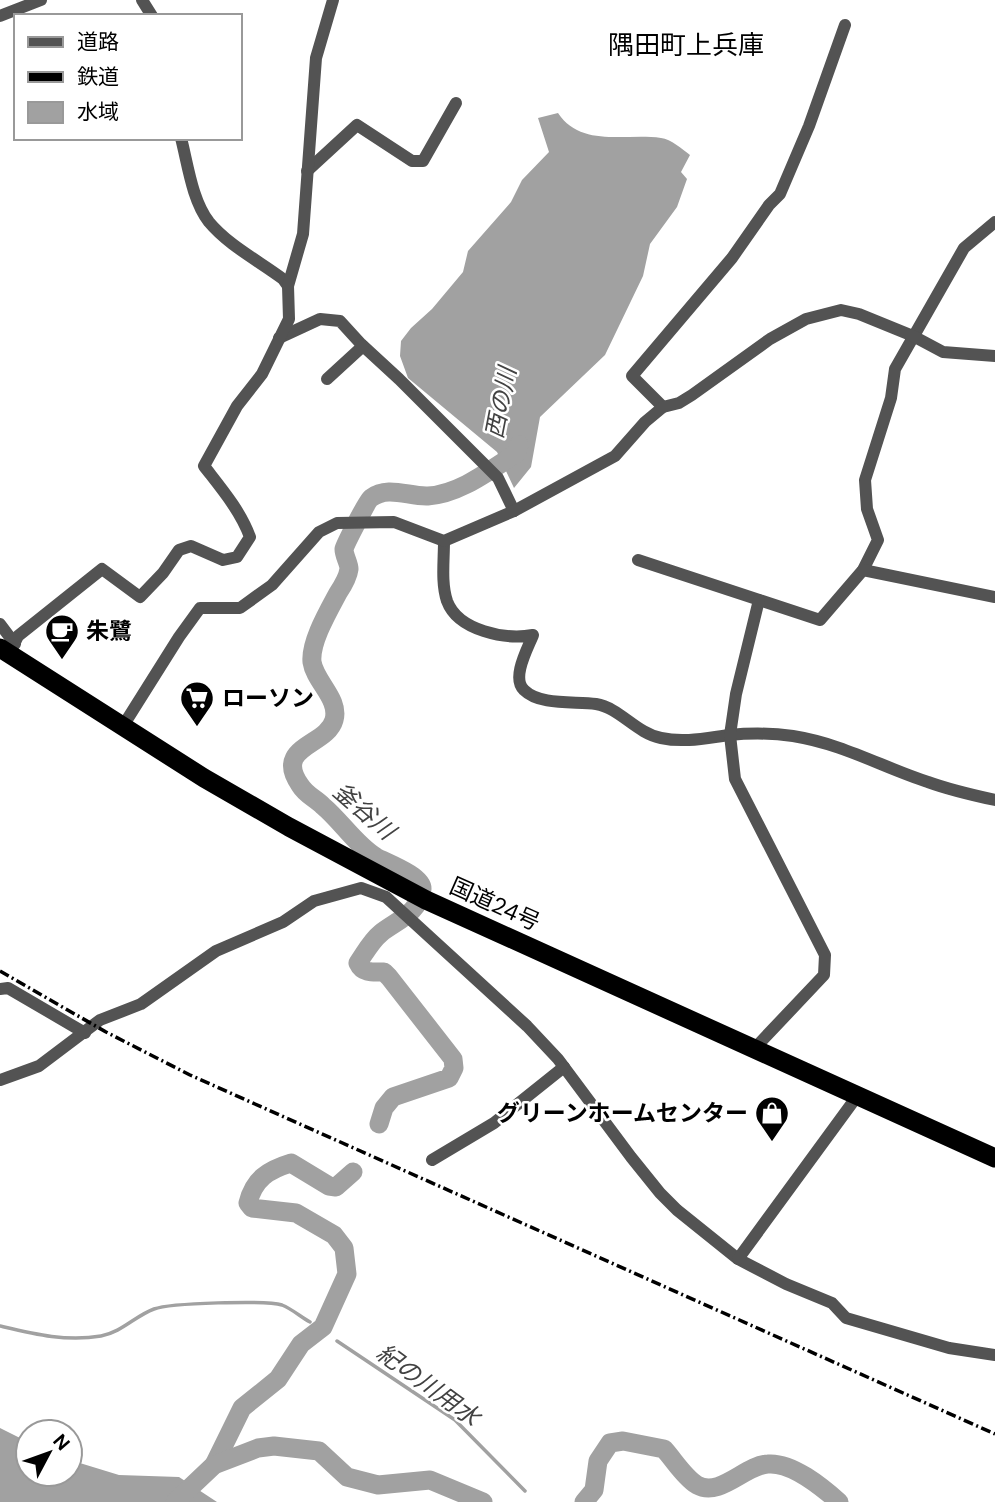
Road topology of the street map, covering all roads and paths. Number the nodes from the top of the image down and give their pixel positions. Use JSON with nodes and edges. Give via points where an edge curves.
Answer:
{"nodes":[{"id":1,"x":41,"y":0,"type":"edge"},
{"id":2,"x":333,"y":0,"type":"edge"},
{"id":3,"x":0,"y":16,"type":"edge"},
{"id":4,"x":845,"y":25,"type":"dead end"},
{"id":5,"x":456,"y":103,"type":"dead end"},
{"id":6,"x":182,"y":140,"type":"edge"},
{"id":7,"x":307,"y":171,"type":"junction"},
{"id":8,"x":995,"y":222,"type":"edge"},
{"id":9,"x":288,"y":286,"type":"junction"},
{"id":10,"x":913,"y":336,"type":"junction"},
{"id":11,"x":279,"y":338,"type":"junction"},
{"id":12,"x":363,"y":346,"type":"junction"},
{"id":13,"x":995,"y":356,"type":"edge"},
{"id":14,"x":327,"y":379,"type":"dead end"},
{"id":15,"x":663,"y":407,"type":"junction"},
{"id":16,"x":514,"y":511,"type":"junction"},
{"id":17,"x":444,"y":541,"type":"junction"},
{"id":18,"x":638,"y":560,"type":"dead end"},
{"id":19,"x":863,"y":569,"type":"junction"},
{"id":20,"x":995,"y":597,"type":"edge"},
{"id":21,"x":759,"y":600,"type":"junction"},
{"id":22,"x":0,"y":624,"type":"edge"},
{"id":23,"x":8,"y":649,"type":"edge"},
{"id":24,"x":123,"y":726,"type":"junction"},
{"id":25,"x":730,"y":735,"type":"junction"},
{"id":26,"x":995,"y":800,"type":"edge"},
{"id":27,"x":0,"y":989,"type":"edge"},
{"id":28,"x":85,"y":1033,"type":"junction"},
{"id":29,"x":754,"y":1049,"type":"junction"},
{"id":30,"x":564,"y":1067,"type":"junction"},
{"id":31,"x":0,"y":1080,"type":"edge"},
{"id":32,"x":858,"y":1094,"type":"junction"},
{"id":33,"x":995,"y":1158,"type":"edge"},
{"id":34,"x":432,"y":1160,"type":"dead end"},
{"id":35,"x":738,"y":1259,"type":"junction"},
{"id":36,"x":995,"y":1354,"type":"edge"}],
"edges":[{"from":1,"to":3,"type":"street"},
{"from":2,"to":7,"type":"street","via":[[316,58]]},
{"from":4,"to":15,"type":"street","via":[[780,194],[632,376]]},
{"from":5,"to":7,"type":"street","via":[[422,161],[412,161],[357,125]]},
{"from":6,"to":9,"type":"street","via":[[199,204],[209,221]]},
{"from":7,"to":9,"type":"street","via":[[303,234]]},
{"from":8,"to":10,"type":"street","via":[[964,248]]},
{"from":9,"to":11,"type":"street","via":[[289,319]]},
{"from":10,"to":13,"type":"street","via":[[943,352]]},
{"from":10,"to":15,"type":"street","via":[[841,310],[806,319],[679,403]]},
{"from":10,"to":19,"type":"street","via":[[895,369],[891,398],[865,480],[867,509],[878,540]]},
{"from":11,"to":12,"type":"street","via":[[320,319],[341,321]]},
{"from":11,"to":23,"type":"street","via":[[204,466],[233,504],[250,537],[237,557],[223,560],[191,547],[179,550],[140,597],[102,569]]},
{"from":12,"to":14,"type":"street"},
{"from":12,"to":16,"type":"street","via":[[498,478]]},
{"from":15,"to":16,"type":"street","via":[[615,456]]},
{"from":16,"to":17,"type":"street"},
{"from":17,"to":24,"type":"street","via":[[394,522],[337,523],[319,532],[272,585],[240,608],[200,608]]},
{"from":17,"to":25,"type":"street","via":[[448,604],[466,623],[491,634],[533,635],[520,673],[526,692],[542,699],[599,705],[658,738],[683,741]]},
{"from":18,"to":21,"type":"street"},
{"from":19,"to":20,"type":"street"},
{"from":19,"to":21,"type":"street","via":[[820,621]]},
{"from":21,"to":25,"type":"street"},
{"from":22,"to":23,"type":"street"},
{"from":23,"to":24,"type":"highway","name":"国道24号"},
{"from":24,"to":29,"type":"highway","name":"国道24号","via":[[289,827],[418,896]]},
{"from":25,"to":26,"type":"street","via":[[780,735],[825,742],[926,782]]},
{"from":25,"to":29,"type":"street","via":[[735,779],[825,955],[824,975]]},
{"from":27,"to":28,"type":"street","via":[[8,988]]},
{"from":28,"to":30,"type":"street","via":[[100,1020],[141,1004],[216,951],[283,922],[314,901],[361,888],[386,897],[527,1026]]},
{"from":28,"to":31,"type":"street","via":[[39,1066]]},
{"from":29,"to":32,"type":"highway","name":"国道24号"},
{"from":30,"to":34,"type":"street","via":[[494,1123]]},
{"from":30,"to":35,"type":"street","via":[[660,1192]]},
{"from":32,"to":33,"type":"highway","name":"国道24号"},
{"from":32,"to":35,"type":"street"},
{"from":35,"to":36,"type":"street","via":[[832,1303],[846,1318],[949,1348]]}]}
